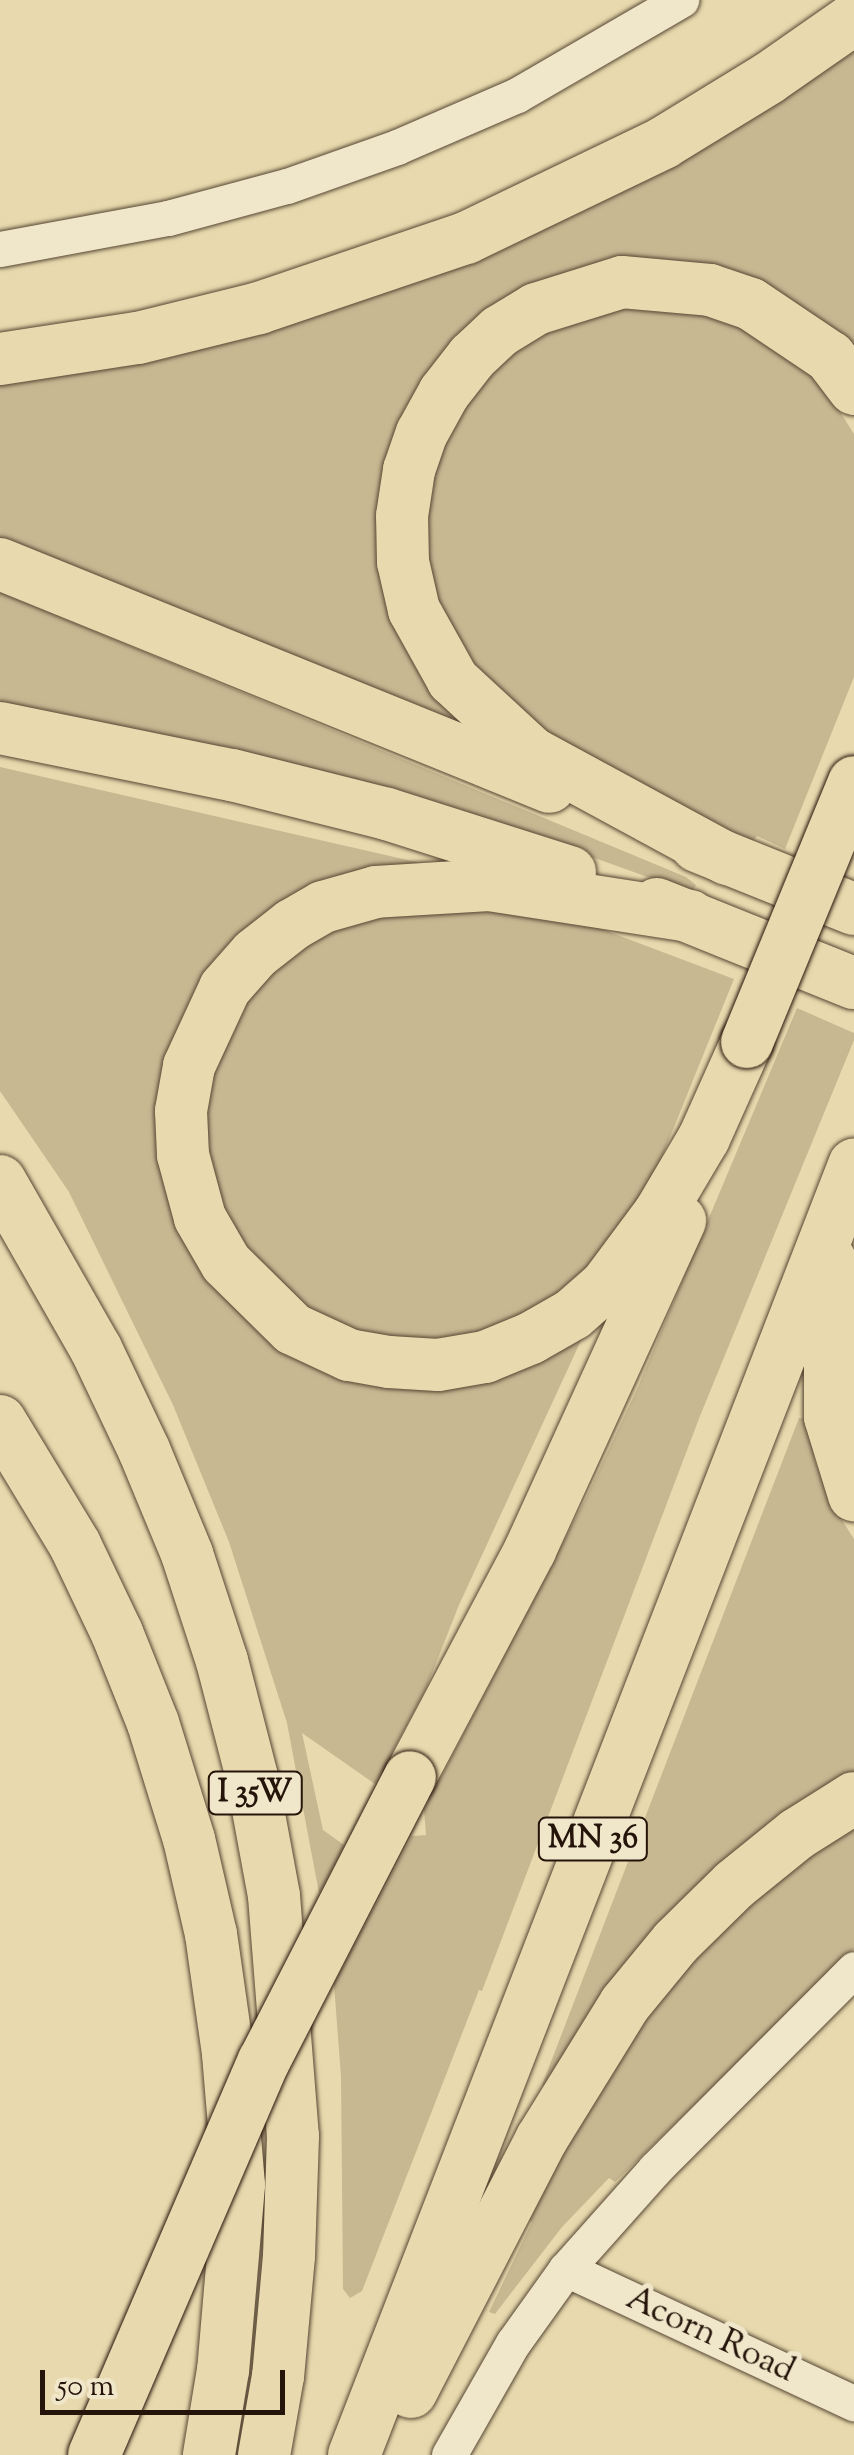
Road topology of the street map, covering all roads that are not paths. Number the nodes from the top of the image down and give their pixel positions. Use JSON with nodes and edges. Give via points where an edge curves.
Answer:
{"nodes":[{"id":1,"x":680,"y":0,"type":"edge"},
{"id":2,"x":854,"y":18,"type":"edge"},
{"id":3,"x":0,"y":249,"type":"edge"},
{"id":4,"x":0,"y":359,"type":"edge"},
{"id":5,"x":854,"y":390,"type":"edge"},
{"id":6,"x":0,"y":564,"type":"edge"},
{"id":7,"x":0,"y":728,"type":"edge"},
{"id":8,"x":854,"y":782,"type":"edge"},
{"id":9,"x":727,"y":858,"type":"junction"},
{"id":10,"x":854,"y":909,"type":"edge"},
{"id":11,"x":690,"y":916,"type":"junction"},
{"id":12,"x":854,"y":984,"type":"edge"},
{"id":13,"x":747,"y":1042,"type":"junction"},
{"id":14,"x":854,"y":1165,"type":"edge"},
{"id":15,"x":0,"y":1181,"type":"edge"},
{"id":16,"x":832,"y":1222,"type":"junction"},
{"id":17,"x":0,"y":1420,"type":"edge"},
{"id":18,"x":854,"y":1495,"type":"edge"},
{"id":19,"x":854,"y":1798,"type":"edge"},
{"id":20,"x":854,"y":1969,"type":"edge"},
{"id":21,"x":566,"y":2269,"type":"junction"},
{"id":22,"x":854,"y":2403,"type":"edge"},
{"id":23,"x":94,"y":2455,"type":"edge"},
{"id":24,"x":210,"y":2455,"type":"edge"},
{"id":25,"x":264,"y":2455,"type":"edge"},
{"id":26,"x":354,"y":2455,"type":"edge"},
{"id":27,"x":378,"y":2455,"type":"edge"},
{"id":28,"x":450,"y":2455,"type":"edge"}],
"edges":[{"from":1,"to":3,"type":"street","via":[[517,95],[397,146],[168,218]]},
{"from":2,"to":4,"type":"highway","via":[[663,143],[466,238],[259,308],[138,338]]},
{"from":5,"to":9,"type":"highway","via":[[830,357],[751,304],[710,290],[622,282],[536,308],[500,331],[444,393],[409,470],[402,562],[414,610],[453,680],[532,753]]},
{"from":6,"to":9,"type":"highway"},
{"from":7,"to":11,"type":"highway","via":[[388,814]]},
{"from":8,"to":13,"type":"highway","bridge":true},
{"from":9,"to":10,"type":"highway"},
{"from":11,"to":12,"type":"highway"},
{"from":11,"to":13,"type":"highway","via":[[489,884],[376,892],[292,925],[225,988],[189,1066],[183,1154],[200,1218],[226,1264],[256,1298],[305,1335],[348,1355],[390,1362],[438,1365],[485,1356],[545,1330],[606,1285],[704,1138]]},
{"from":13,"to":23,"type":"highway","bridge":true,"via":[[717,1132],[621,1356],[498,1615],[264,2061]]},
{"from":14,"to":16,"type":"highway","number":"MN 36"},
{"from":15,"to":25,"type":"highway","number":"I 35W","via":[[96,1349],[144,1450],[199,1590],[252,1777],[274,1896],[293,2136],[288,2274]]},
{"from":16,"to":18,"type":"highway","via":[[830,1417]]},
{"from":16,"to":26,"type":"highway","number":"MN 36"},
{"from":17,"to":24,"type":"highway","number":"I 35W","via":[[75,1545],[117,1633],[189,1839],[211,1934],[239,2185]]},
{"from":19,"to":27,"type":"highway","via":[[734,1885],[625,2004],[541,2140]]},
{"from":20,"to":21,"type":"street","via":[[655,2169]]},
{"from":21,"to":22,"type":"street","name":"Acorn Road"},
{"from":21,"to":28,"type":"street","via":[[513,2342]]}]}
